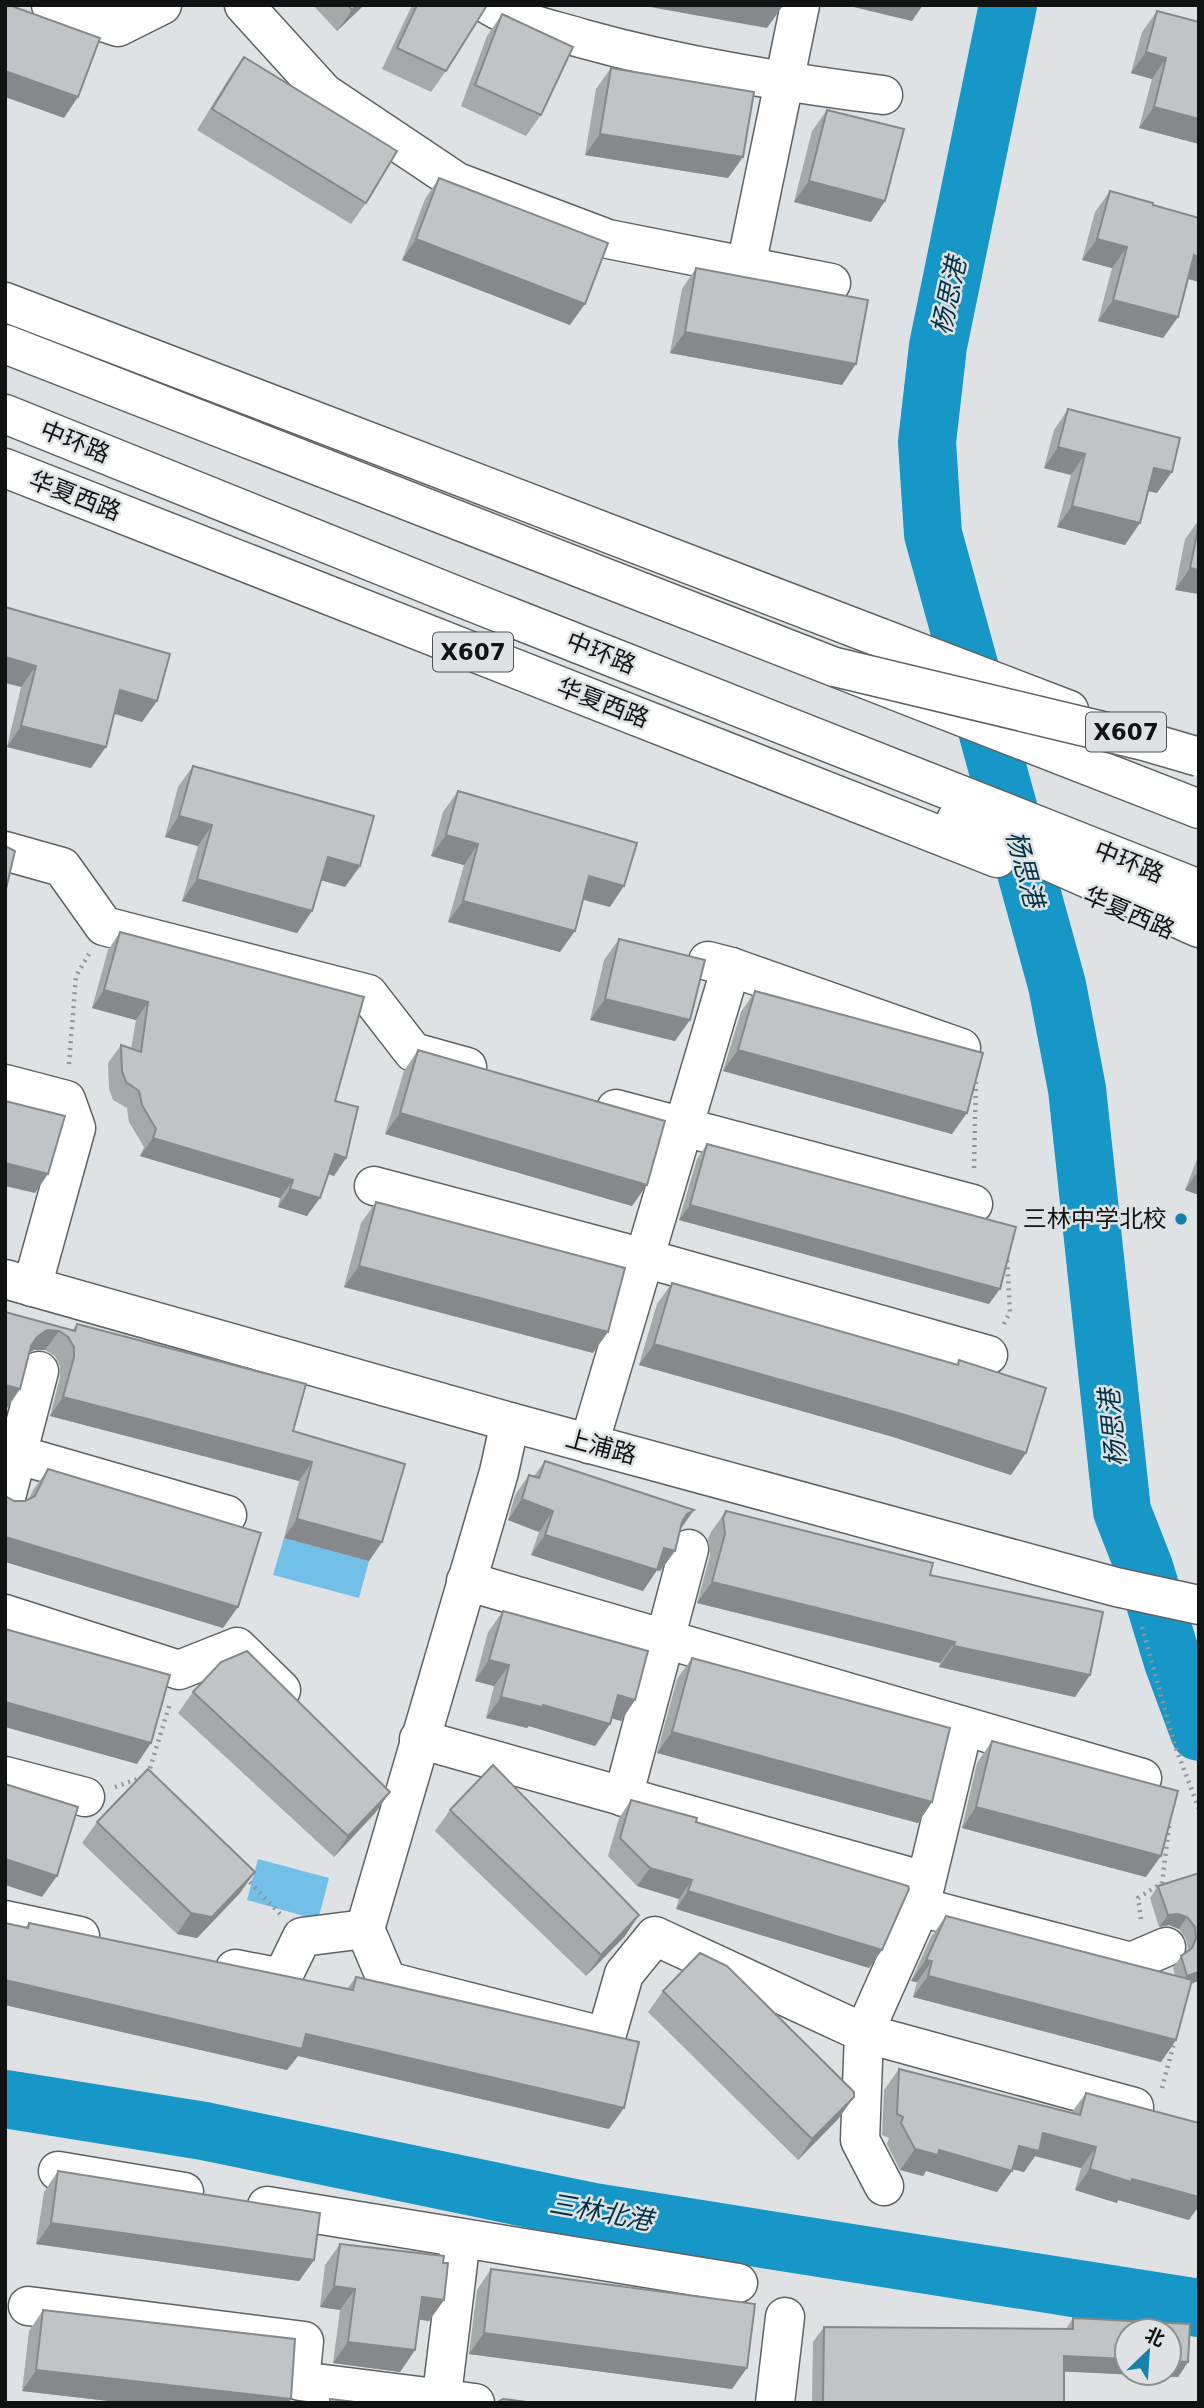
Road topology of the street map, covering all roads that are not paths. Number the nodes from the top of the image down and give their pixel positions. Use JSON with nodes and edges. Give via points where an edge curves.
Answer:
{"nodes":[{"id":1,"x":51,"y":5,"type":"edge"},
{"id":2,"x":162,"y":5,"type":"edge"},
{"id":3,"x":244,"y":5,"type":"edge"},
{"id":4,"x":489,"y":5,"type":"edge"},
{"id":5,"x":800,"y":5,"type":"edge"},
{"id":6,"x":784,"y":82,"type":"junction"},
{"id":7,"x":883,"y":95,"type":"dead end"},
{"id":8,"x":746,"y":266,"type":"junction"},
{"id":9,"x":831,"y":283,"type":"dead end"},
{"id":10,"x":5,"y":302,"type":"edge"},
{"id":11,"x":5,"y":344,"type":"edge"},
{"id":12,"x":5,"y":414,"type":"edge"},
{"id":13,"x":5,"y":468,"type":"edge"},
{"id":14,"x":462,"y":598,"type":"junction"},
{"id":15,"x":835,"y":667,"type":"junction"},
{"id":16,"x":1199,"y":758,"type":"edge"},
{"id":17,"x":1199,"y":809,"type":"edge"},
{"id":18,"x":5,"y":851,"type":"edge"},
{"id":19,"x":1199,"y":889,"type":"edge"},
{"id":20,"x":1199,"y":928,"type":"edge"},
{"id":21,"x":1199,"y":942,"type":"edge"},
{"id":22,"x":681,"y":955,"type":"edge"},
{"id":23,"x":730,"y":967,"type":"junction"},
{"id":24,"x":961,"y":1048,"type":"edge"},
{"id":25,"x":503,"y":1077,"type":"edge"},
{"id":26,"x":5,"y":1084,"type":"edge"},
{"id":27,"x":580,"y":1099,"type":"edge"},
{"id":28,"x":683,"y":1128,"type":"junction"},
{"id":29,"x":374,"y":1186,"type":"dead end"},
{"id":30,"x":973,"y":1204,"type":"dead end"},
{"id":31,"x":644,"y":1258,"type":"junction"},
{"id":32,"x":19,"y":1283,"type":"edge"},
{"id":33,"x":988,"y":1356,"type":"dead end"},
{"id":34,"x":39,"y":1371,"type":"edge"},
{"id":35,"x":510,"y":1422,"type":"junction"},
{"id":36,"x":589,"y":1444,"type":"junction"},
{"id":37,"x":12,"y":1453,"type":"edge"},
{"id":38,"x":5,"y":1501,"type":"edge"},
{"id":39,"x":227,"y":1515,"type":"dead end"},
{"id":40,"x":689,"y":1549,"type":"edge"},
{"id":41,"x":466,"y":1581,"type":"junction"},
{"id":42,"x":1198,"y":1605,"type":"edge"},
{"id":43,"x":5,"y":1614,"type":"edge"},
{"id":44,"x":664,"y":1640,"type":"junction"},
{"id":45,"x":304,"y":1712,"type":"edge"},
{"id":46,"x":963,"y":1728,"type":"junction"},
{"id":47,"x":419,"y":1739,"type":"junction"},
{"id":48,"x":480,"y":1757,"type":"junction"},
{"id":49,"x":5,"y":1776,"type":"edge"},
{"id":50,"x":371,"y":1778,"type":"edge"},
{"id":51,"x":1142,"y":1778,"type":"edge"},
{"id":52,"x":85,"y":1797,"type":"road end"},
{"id":53,"x":623,"y":1797,"type":"junction"},
{"id":54,"x":400,"y":1806,"type":"junction"},
{"id":55,"x":529,"y":1807,"type":"edge"},
{"id":56,"x":920,"y":1907,"type":"junction"},
{"id":57,"x":5,"y":1920,"type":"edge"},
{"id":58,"x":365,"y":1928,"type":"junction"},
{"id":59,"x":111,"y":1942,"type":"edge"},
{"id":60,"x":1166,"y":1947,"type":"dead end"},
{"id":61,"x":203,"y":1962,"type":"edge"},
{"id":62,"x":863,"y":2034,"type":"junction"},
{"id":63,"x":1156,"y":2113,"type":"edge"},
{"id":64,"x":58,"y":2171,"type":"edge"},
{"id":65,"x":884,"y":2186,"type":"dead end"},
{"id":66,"x":461,"y":2238,"type":"junction"},
{"id":67,"x":737,"y":2283,"type":"dead end"},
{"id":68,"x":28,"y":2306,"type":"dead end"},
{"id":69,"x":785,"y":2317,"type":"dead end"},
{"id":70,"x":453,"y":2401,"type":"edge"},
{"id":71,"x":775,"y":2403,"type":"edge"}],
"edges":[{"from":1,"to":2,"type":"main road","via":[[118,27]]},
{"from":3,"to":8,"type":"main road","via":[[324,93],[457,182],[608,239]]},
{"from":4,"to":6,"type":"main road","via":[[511,18],[616,48]]},
{"from":5,"to":6,"type":"main road"},
{"from":6,"to":7,"type":"main road"},
{"from":6,"to":8,"type":"main road"},
{"from":8,"to":9,"type":"main road"},
{"from":10,"to":16,"type":"main road","number":"X607"},
{"from":11,"to":15,"type":"main road"},
{"from":12,"to":14,"type":"main road","name":"中环路"},
{"from":13,"to":21,"type":"main road","name":"华夏西路","number":"X607","via":[[942,835]]},
{"from":14,"to":19,"type":"main road","name":"中环路"},
{"from":14,"to":20,"type":"main road"},
{"from":15,"to":16,"type":"main road","bridge":true},
{"from":15,"to":17,"type":"main road","bridge":true},
{"from":18,"to":25,"type":"main road","via":[[62,867],[104,926],[368,994],[413,1052]]},
{"from":22,"to":23,"type":"main road"},
{"from":23,"to":24,"type":"main road"},
{"from":23,"to":28,"type":"main road"},
{"from":26,"to":32,"type":"main road","via":[[66,1100],[76,1128]]},
{"from":27,"to":28,"type":"main road"},
{"from":28,"to":30,"type":"main road"},
{"from":28,"to":31,"type":"main road"},
{"from":29,"to":31,"type":"main road"},
{"from":31,"to":33,"type":"main road"},
{"from":31,"to":36,"type":"main road"},
{"from":32,"to":35,"type":"main road","name":"上浦路"},
{"from":34,"to":37,"type":"main road"},
{"from":35,"to":36,"type":"main road","name":"上浦路"},
{"from":35,"to":41,"type":"main road"},
{"from":36,"to":42,"type":"main road","name":"上浦路","via":[[1116,1587]]},
{"from":37,"to":38,"type":"main road"},
{"from":37,"to":39,"type":"main road"},
{"from":40,"to":44,"type":"main road"},
{"from":41,"to":44,"type":"main road"},
{"from":41,"to":47,"type":"main road"},
{"from":43,"to":45,"type":"main road","via":[[180,1670],[237,1647]]},
{"from":44,"to":46,"type":"main road"},
{"from":44,"to":53,"type":"main road"},
{"from":46,"to":51,"type":"main road"},
{"from":46,"to":56,"type":"main road"},
{"from":47,"to":48,"type":"main road"},
{"from":47,"to":54,"type":"main road"},
{"from":48,"to":53,"type":"main road"},
{"from":48,"to":55,"type":"main road"},
{"from":49,"to":52,"type":"main road"},
{"from":50,"to":54,"type":"main road"},
{"from":53,"to":56,"type":"main road","via":[[907,1877]]},
{"from":54,"to":58,"type":"main road"},
{"from":56,"to":60,"type":"main road","via":[[1131,1962]]},
{"from":56,"to":62,"type":"main road"},
{"from":57,"to":59,"type":"main road"},
{"from":58,"to":61,"type":"main road","via":[[302,1937],[282,1979]]},
{"from":58,"to":62,"type":"main road","via":[[387,1981],[606,2036],[624,1974],[645,1926]]},
{"from":62,"to":63,"type":"main road"},
{"from":62,"to":65,"type":"main road","via":[[860,2140]]},
{"from":64,"to":66,"type":"main road"},
{"from":66,"to":67,"type":"main road"},
{"from":66,"to":70,"type":"main road"},
{"from":68,"to":70,"type":"main road","via":[[304,2341],[300,2381]]},
{"from":69,"to":71,"type":"main road"}]}
